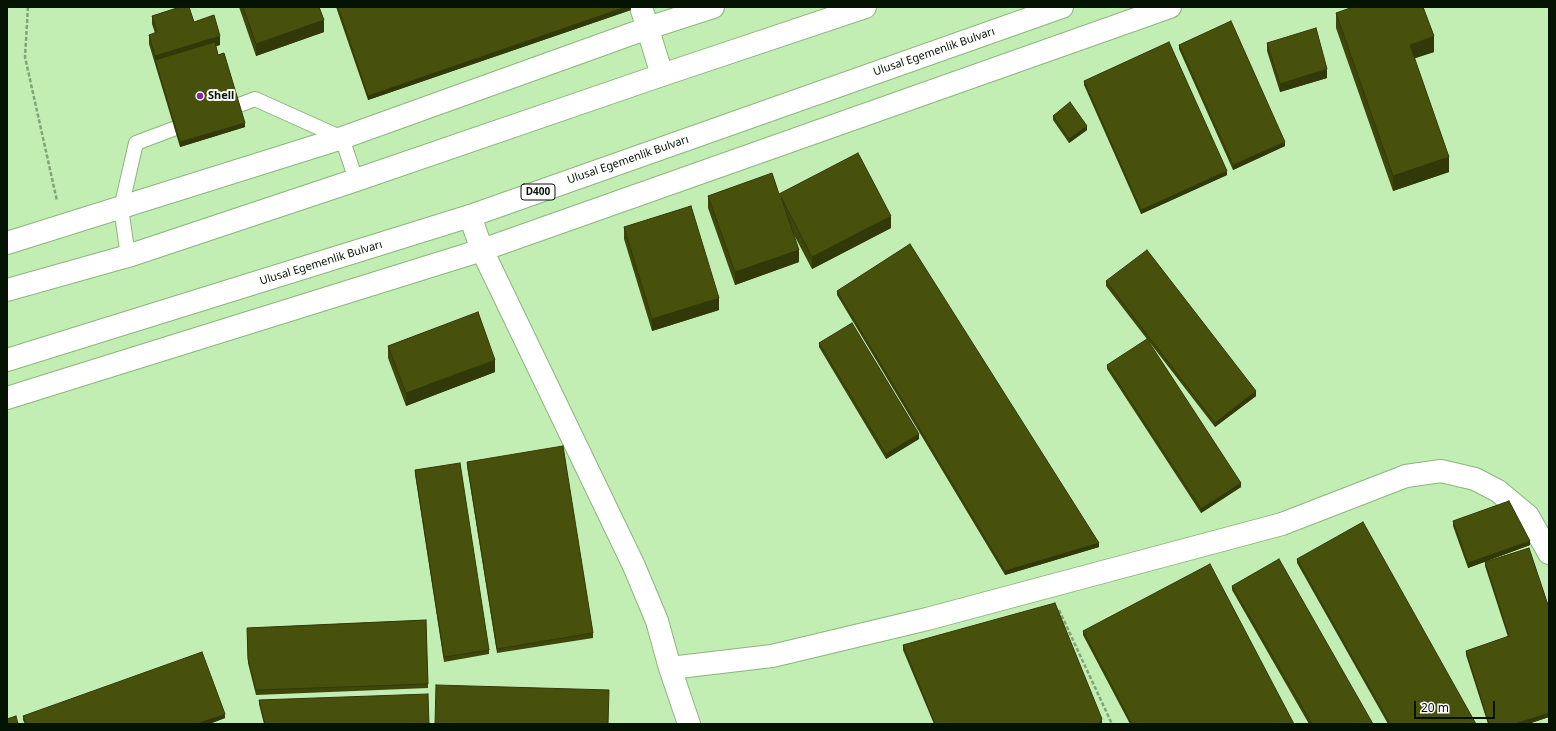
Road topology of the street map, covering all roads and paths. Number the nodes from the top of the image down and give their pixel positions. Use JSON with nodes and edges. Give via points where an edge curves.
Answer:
{"nodes":[{"id":1,"x":28,"y":7,"type":"edge"},
{"id":2,"x":641,"y":7,"type":"edge"},
{"id":3,"x":713,"y":7,"type":"edge"},
{"id":4,"x":865,"y":7,"type":"edge"},
{"id":5,"x":1062,"y":7,"type":"edge"},
{"id":6,"x":1170,"y":7,"type":"edge"},
{"id":7,"x":648,"y":28,"type":"junction"},
{"id":8,"x":662,"y":75,"type":"junction"},
{"id":9,"x":342,"y":138,"type":"junction"},
{"id":10,"x":356,"y":180,"type":"junction"},
{"id":11,"x":121,"y":208,"type":"junction"},
{"id":12,"x":470,"y":216,"type":"junction"},
{"id":13,"x":63,"y":226,"type":"junction"},
{"id":14,"x":7,"y":243,"type":"edge"},
{"id":15,"x":482,"y":250,"type":"junction"},
{"id":16,"x":128,"y":256,"type":"junction"},
{"id":17,"x":7,"y":290,"type":"edge"},
{"id":18,"x":7,"y":360,"type":"edge"},
{"id":19,"x":7,"y":398,"type":"edge"},
{"id":20,"x":1549,"y":553,"type":"edge"},
{"id":21,"x":1048,"y":586,"type":"junction"},
{"id":22,"x":670,"y":668,"type":"junction"},
{"id":23,"x":689,"y":724,"type":"edge"},
{"id":24,"x":1112,"y":724,"type":"edge"}],
"edges":[{"from":1,"to":13,"type":"path","via":[[25,57]]},
{"from":2,"to":7,"type":"main road"},
{"from":3,"to":7,"type":"main road"},
{"from":4,"to":8,"type":"main road"},
{"from":5,"to":12,"type":"main road","name":"Ulusal Egemenlik Bulvarı","number":"D400"},
{"from":6,"to":15,"type":"main road"},
{"from":7,"to":8,"type":"main road"},
{"from":7,"to":9,"type":"main road"},
{"from":8,"to":10,"type":"main road"},
{"from":9,"to":10,"type":"lane"},
{"from":9,"to":11,"type":"main road"},
{"from":9,"to":11,"type":"lane","via":[[255,99],[136,143]]},
{"from":10,"to":16,"type":"main road"},
{"from":11,"to":13,"type":"main road"},
{"from":11,"to":16,"type":"lane"},
{"from":12,"to":15,"type":"main road"},
{"from":12,"to":18,"type":"main road","name":"Ulusal Egemenlik Bulvarı","number":"D400"},
{"from":13,"to":14,"type":"main road"},
{"from":15,"to":19,"type":"main road"},
{"from":15,"to":22,"type":"main road","via":[[634,566],[657,621]]},
{"from":16,"to":17,"type":"main road"},
{"from":20,"to":21,"type":"main road","via":[[1528,516],[1498,491],[1476,479],[1441,471],[1406,476],[1282,524]]},
{"from":21,"to":22,"type":"main road","via":[[927,619],[772,656]]},
{"from":21,"to":24,"type":"path"},
{"from":22,"to":23,"type":"main road"}]}
